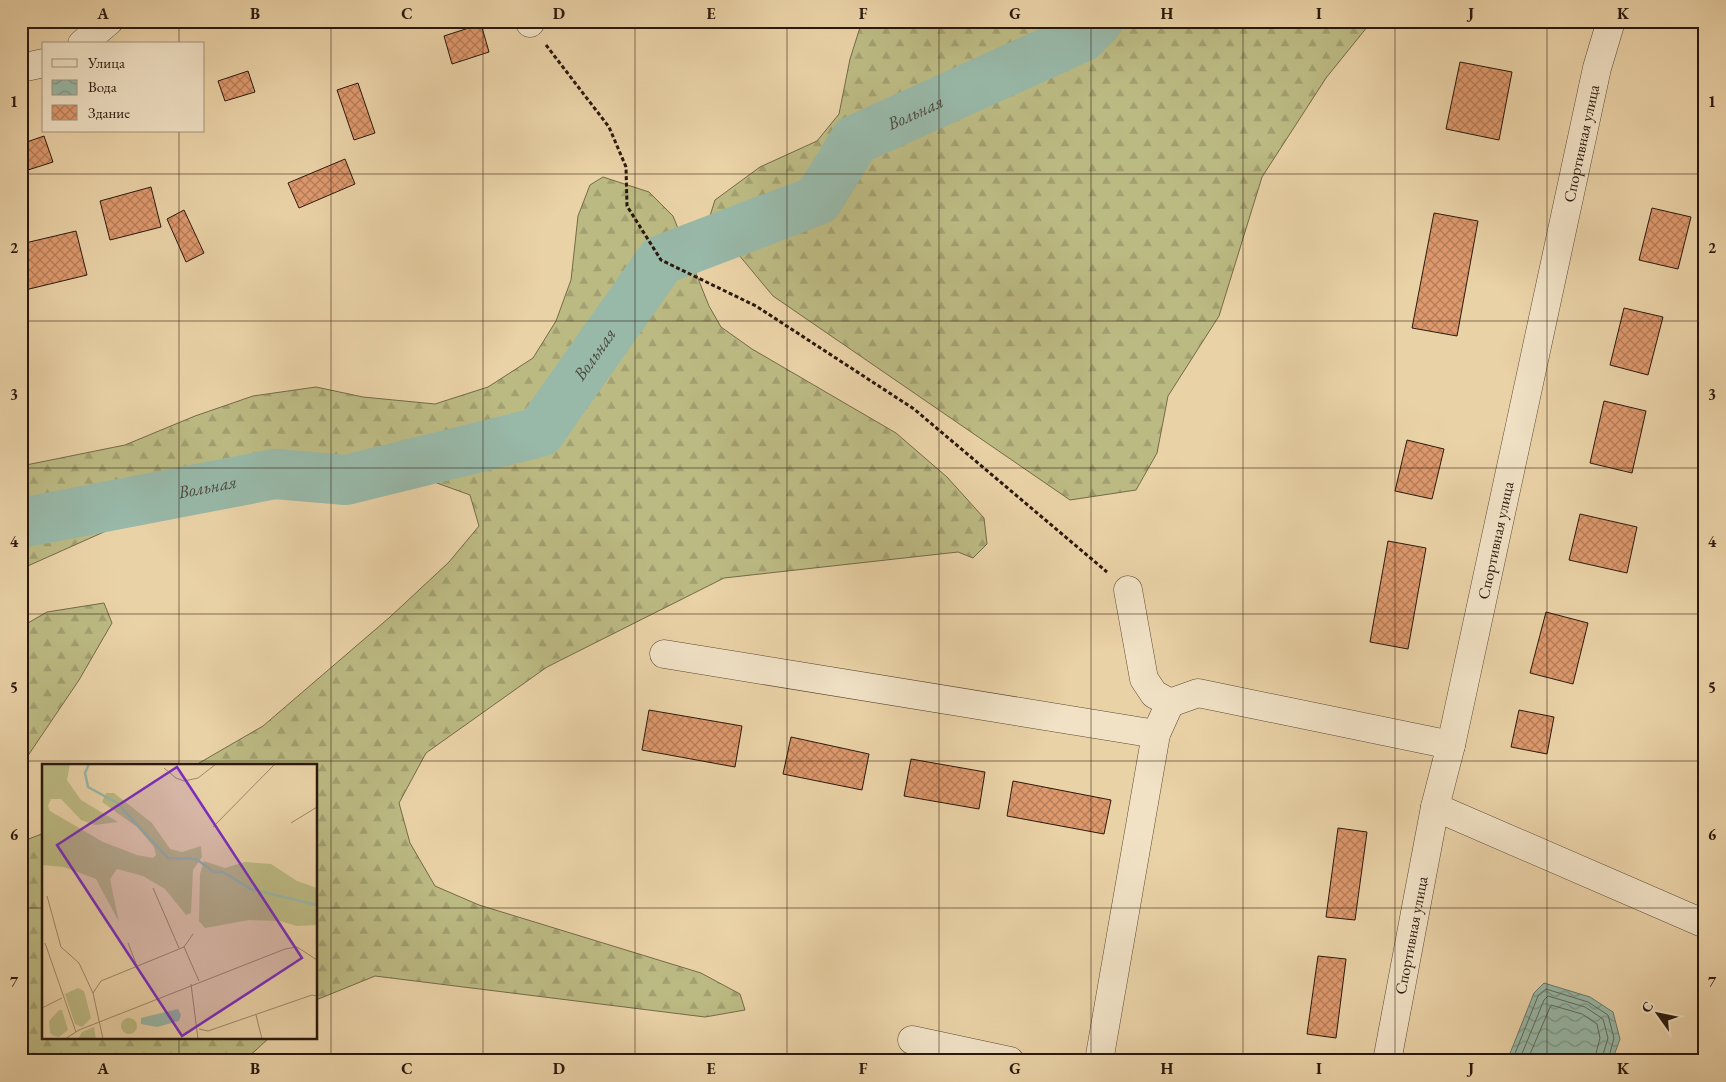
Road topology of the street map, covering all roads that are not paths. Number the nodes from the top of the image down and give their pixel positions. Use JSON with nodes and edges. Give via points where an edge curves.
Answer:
{"nodes":[{"id":1,"x":109,"y":21,"type":"edge"},
{"id":2,"x":1611,"y":21,"type":"edge"},
{"id":3,"x":84,"y":42,"type":"edge"},
{"id":4,"x":42,"y":63,"type":"edge"},
{"id":5,"x":21,"y":68,"type":"edge"},
{"id":6,"x":1128,"y":590,"type":"road end"},
{"id":7,"x":664,"y":654,"type":"dead end"},
{"id":8,"x":1170,"y":703,"type":"junction"},
{"id":9,"x":1156,"y":734,"type":"junction"},
{"id":10,"x":1451,"y":745,"type":"junction"},
{"id":11,"x":1435,"y":807,"type":"junction"},
{"id":12,"x":1705,"y":924,"type":"edge"},
{"id":13,"x":912,"y":1040,"type":"dead end"},
{"id":14,"x":1010,"y":1061,"type":"edge"},
{"id":15,"x":1099,"y":1061,"type":"edge"},
{"id":16,"x":1387,"y":1061,"type":"edge"}],
"edges":[{"from":1,"to":3,"type":"street"},
{"from":2,"to":10,"type":"street","name":"Спортивная улица","via":[[1597,68]]},
{"from":4,"to":5,"type":"street"},
{"from":6,"to":8,"type":"street","via":[[1144,679],[1154,694]]},
{"from":7,"to":9,"type":"street"},
{"from":8,"to":9,"type":"street"},
{"from":8,"to":10,"type":"street","via":[[1198,693]]},
{"from":9,"to":15,"type":"street"},
{"from":10,"to":11,"type":"street","name":"Спортивная улица"},
{"from":11,"to":12,"type":"street"},
{"from":11,"to":16,"type":"street","name":"Спортивная улица"},
{"from":13,"to":14,"type":"street"}]}
